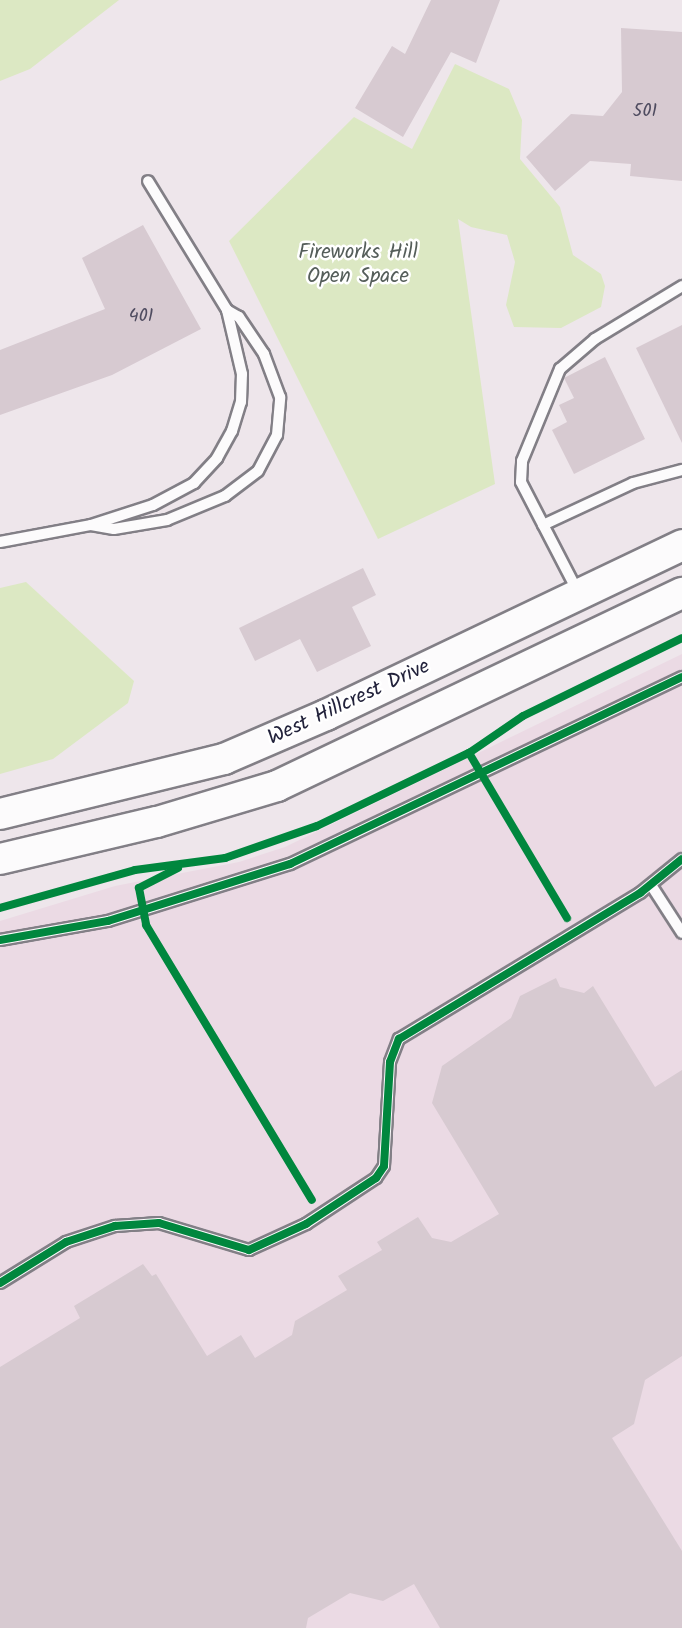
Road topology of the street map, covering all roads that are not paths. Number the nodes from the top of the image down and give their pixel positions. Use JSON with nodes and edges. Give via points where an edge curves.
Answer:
{"nodes":[{"id":1,"x":148,"y":181,"type":"dead end"},
{"id":2,"x":682,"y":286,"type":"edge"},
{"id":3,"x":227,"y":310,"type":"junction"},
{"id":4,"x":682,"y":470,"type":"edge"},
{"id":5,"x":91,"y":525,"type":"junction"},
{"id":6,"x":543,"y":525,"type":"junction"},
{"id":7,"x":0,"y":542,"type":"edge"},
{"id":8,"x":682,"y":545,"type":"edge"},
{"id":9,"x":682,"y":593,"type":"edge"},
{"id":10,"x":579,"y":594,"type":"junction"},
{"id":11,"x":682,"y":677,"type":"edge"},
{"id":12,"x":0,"y":814,"type":"edge"},
{"id":13,"x":0,"y":859,"type":"edge"},
{"id":14,"x":682,"y":859,"type":"edge"},
{"id":15,"x":651,"y":885,"type":"junction"},
{"id":16,"x":682,"y":933,"type":"edge"},
{"id":17,"x":0,"y":940,"type":"edge"},
{"id":18,"x":0,"y":1283,"type":"edge"}],
"edges":[{"from":1,"to":3,"type":"lane"},
{"from":2,"to":6,"type":"lane","via":[[595,339],[560,369],[520,472]]},
{"from":3,"to":5,"type":"lane","via":[[242,374],[241,402],[217,459],[178,495]]},
{"from":3,"to":5,"type":"lane","via":[[239,317],[275,376],[281,415],[270,453],[242,486],[201,508],[167,520],[114,529]]},
{"from":4,"to":6,"type":"lane","via":[[633,483]]},
{"from":5,"to":7,"type":"lane"},
{"from":6,"to":10,"type":"lane"},
{"from":8,"to":10,"type":"main road","name":"West Hillcrest Drive"},
{"from":9,"to":13,"type":"main road","via":[[277,786],[157,822]]},
{"from":10,"to":12,"type":"main road","name":"West Hillcrest Drive","via":[[318,720],[224,759]]},
{"from":11,"to":17,"type":"lane","via":[[290,864],[108,921]]},
{"from":14,"to":15,"type":"lane"},
{"from":15,"to":16,"type":"lane"},
{"from":15,"to":18,"type":"lane","via":[[399,1039],[390,1062],[384,1166],[376,1178],[306,1224],[249,1250],[159,1223],[115,1226],[66,1242]]}]}
